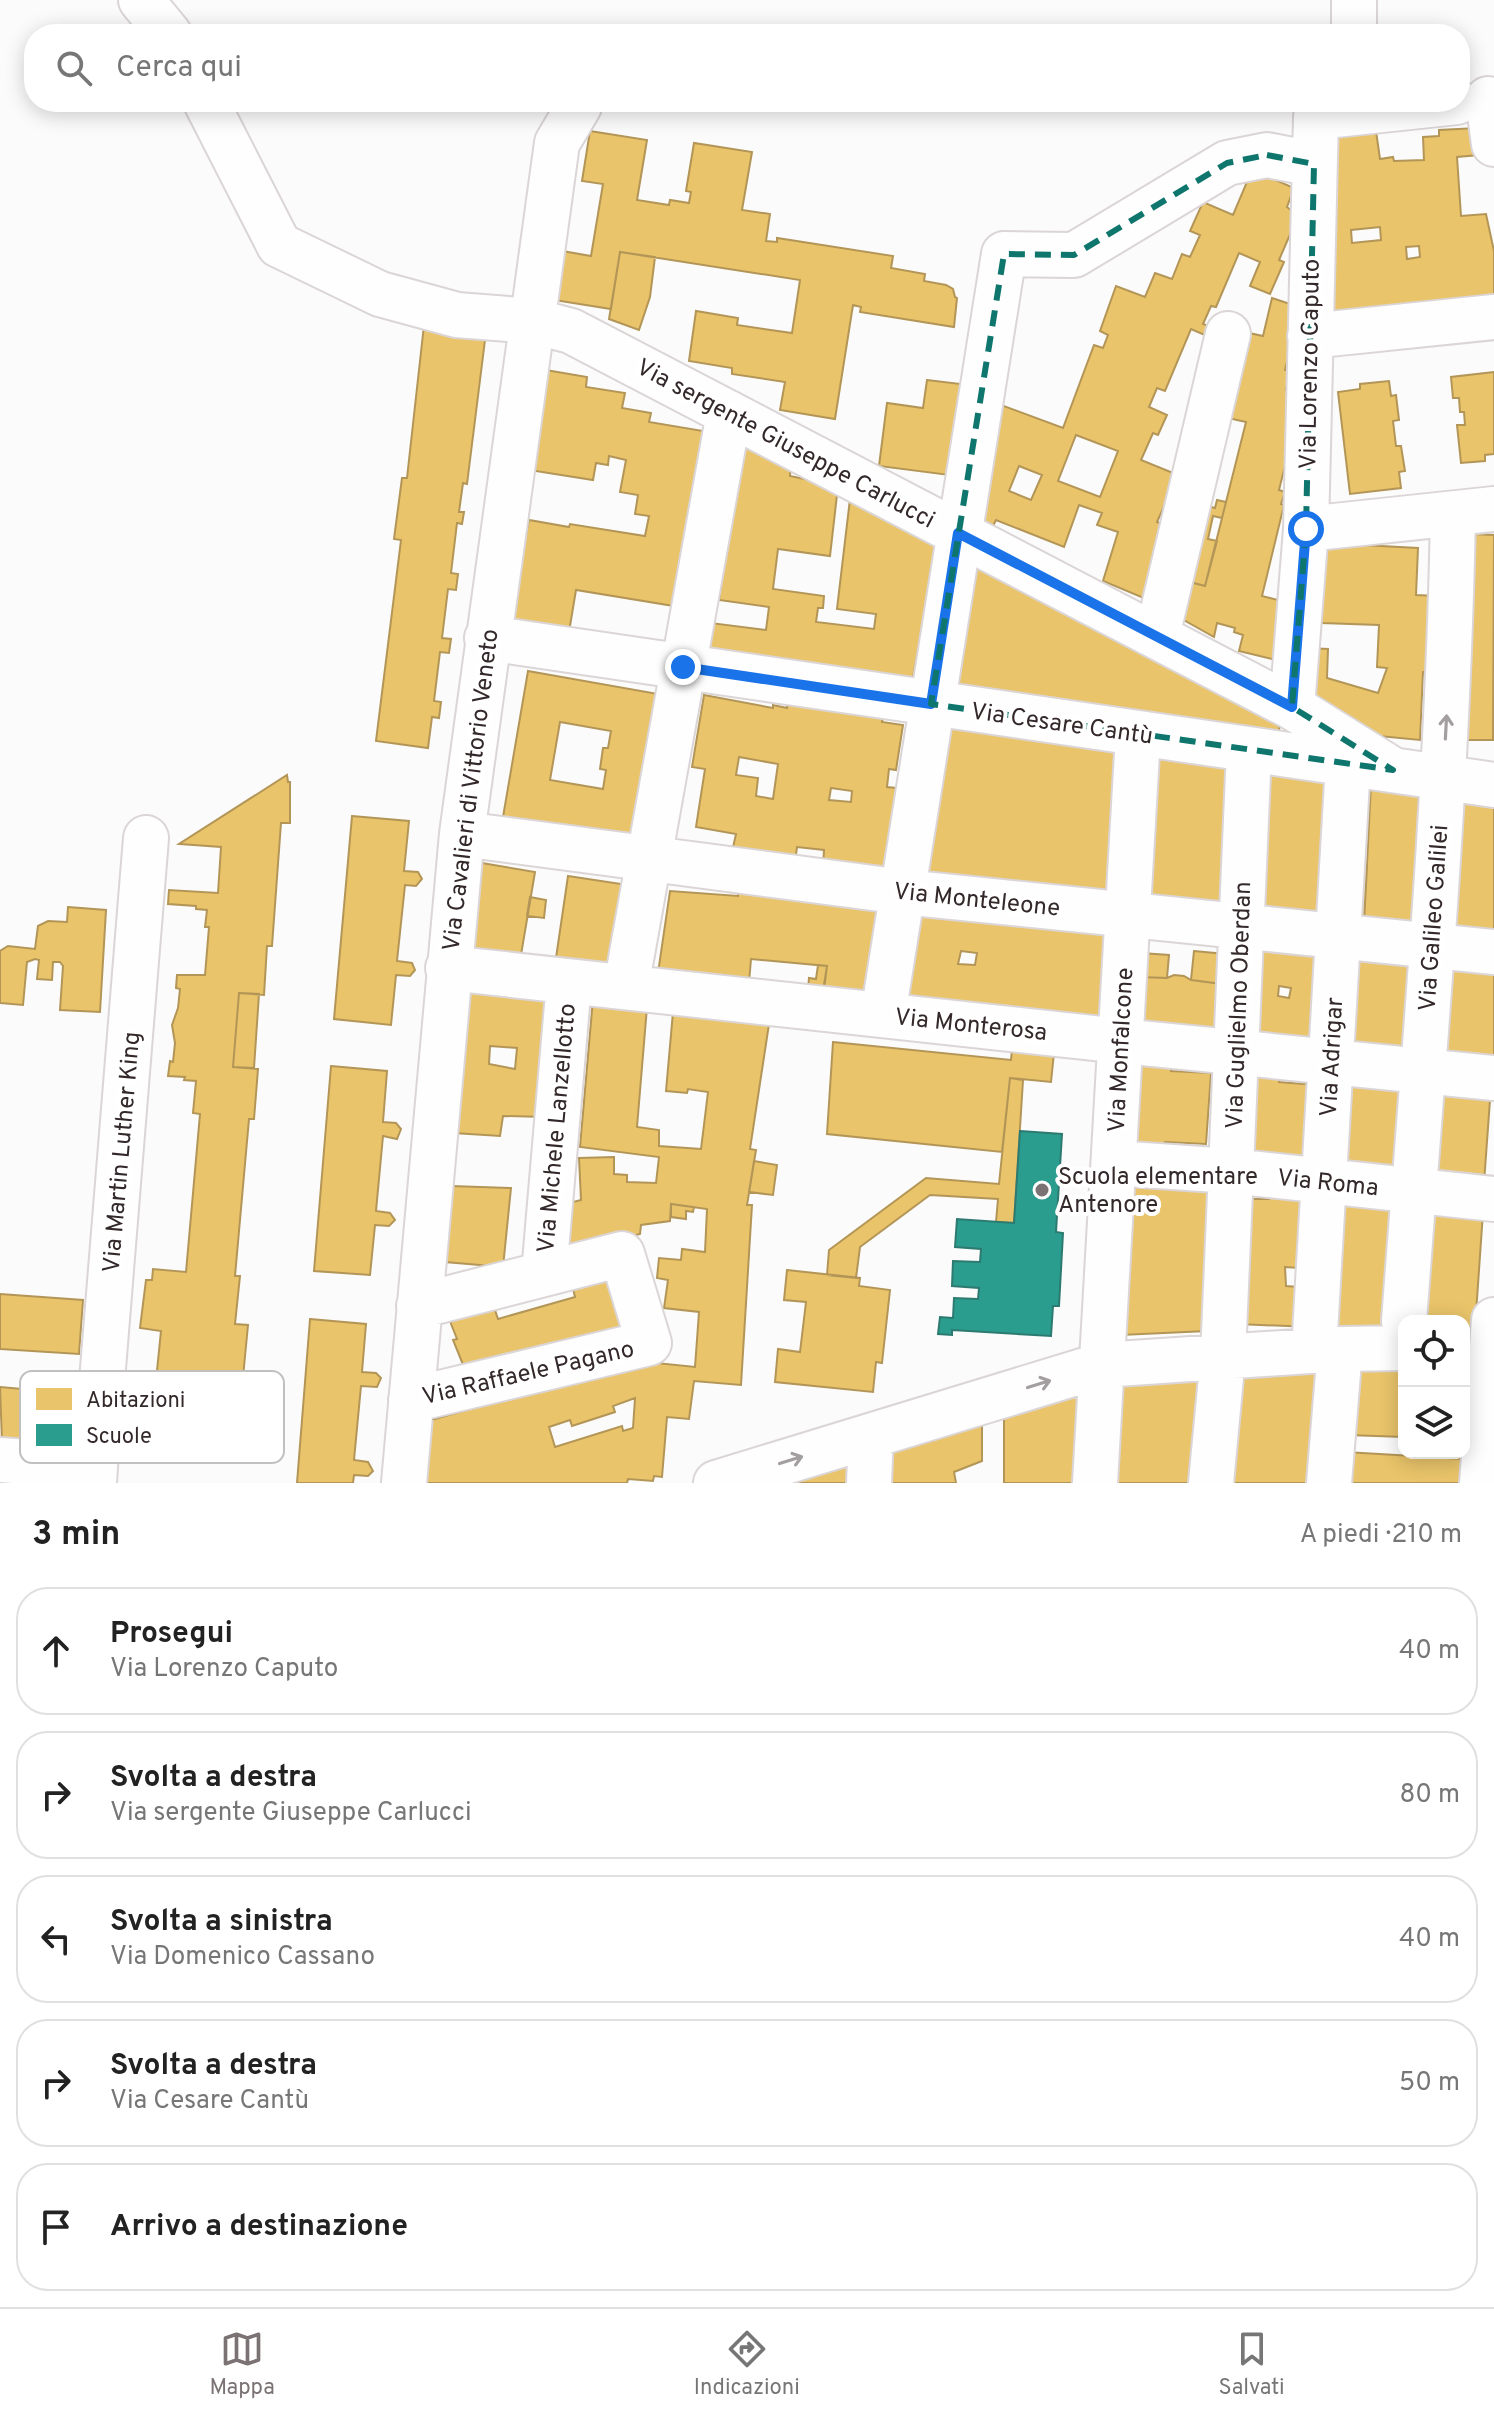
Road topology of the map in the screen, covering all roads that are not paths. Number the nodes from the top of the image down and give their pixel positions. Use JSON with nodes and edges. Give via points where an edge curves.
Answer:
{"nodes":[{"id":1,"x":141,"y":0,"type":"edge"},
{"id":2,"x":1354,"y":0,"type":"edge"},
{"id":3,"x":161,"y":24,"type":"edge"},
{"id":4,"x":1354,"y":24,"type":"edge"},
{"id":5,"x":1475,"y":100,"type":"edge"},
{"id":6,"x":211,"y":112,"type":"edge"},
{"id":7,"x":575,"y":112,"type":"edge"},
{"id":8,"x":1322,"y":112,"type":"edge"},
{"id":9,"x":1494,"y":144,"type":"edge"},
{"id":10,"x":1314,"y":164,"type":"junction"},
{"id":11,"x":1494,"y":317,"type":"edge"},
{"id":12,"x":533,"y":321,"type":"junction"},
{"id":13,"x":1228,"y":334,"type":"dead end"},
{"id":14,"x":1310,"y":336,"type":"junction"},
{"id":15,"x":729,"y":413,"type":"junction"},
{"id":16,"x":1474,"y":512,"type":"edge"},
{"id":17,"x":1306,"y":529,"type":"junction"},
{"id":18,"x":958,"y":533,"type":"junction"},
{"id":19,"x":1157,"y":636,"type":"junction"},
{"id":20,"x":487,"y":638,"type":"junction"},
{"id":21,"x":683,"y":667,"type":"junction"},
{"id":22,"x":931,"y":704,"type":"junction"},
{"id":23,"x":1292,"y":707,"type":"junction"},
{"id":24,"x":1138,"y":735,"type":"junction"},
{"id":25,"x":1249,"y":750,"type":"junction"},
{"id":26,"x":1348,"y":764,"type":"junction"},
{"id":27,"x":1393,"y":770,"type":"junction"},
{"id":28,"x":1443,"y":776,"type":"junction"},
{"id":29,"x":1494,"y":785,"type":"edge"},
{"id":30,"x":462,"y":834,"type":"junction"},
{"id":31,"x":146,"y":838,"type":"dead end"},
{"id":32,"x":649,"y":859,"type":"junction"},
{"id":33,"x":903,"y":892,"type":"junction"},
{"id":34,"x":1128,"y":914,"type":"junction"},
{"id":35,"x":1241,"y":925,"type":"junction"},
{"id":36,"x":1338,"y":935,"type":"junction"},
{"id":37,"x":1431,"y":945,"type":"junction"},
{"id":38,"x":1494,"y":952,"type":"edge"},
{"id":39,"x":448,"y":968,"type":"junction"},
{"id":40,"x":569,"y":982,"type":"junction"},
{"id":41,"x":626,"y":987,"type":"junction"},
{"id":42,"x":883,"y":1015,"type":"junction"},
{"id":43,"x":1121,"y":1041,"type":"junction"},
{"id":44,"x":1236,"y":1052,"type":"junction"},
{"id":45,"x":1331,"y":1062,"type":"junction"},
{"id":46,"x":1422,"y":1071,"type":"junction"},
{"id":47,"x":1494,"y":1078,"type":"edge"},
{"id":48,"x":1114,"y":1163,"type":"junction"},
{"id":49,"x":1231,"y":1171,"type":"junction"},
{"id":50,"x":1324,"y":1181,"type":"junction"},
{"id":51,"x":1414,"y":1191,"type":"junction"},
{"id":52,"x":1494,"y":1199,"type":"edge"},
{"id":53,"x":544,"y":1274,"type":"junction"},
{"id":54,"x":419,"y":1306,"type":"junction"},
{"id":55,"x":1405,"y":1315,"type":"edge"},
{"id":56,"x":1398,"y":1336,"type":"edge"},
{"id":57,"x":1486,"y":1340,"type":"edge"},
{"id":58,"x":1327,"y":1350,"type":"junction"},
{"id":59,"x":1223,"y":1356,"type":"junction"},
{"id":60,"x":1102,"y":1365,"type":"junction"},
{"id":61,"x":103,"y":1371,"type":"edge"},
{"id":62,"x":411,"y":1400,"type":"junction"},
{"id":63,"x":1490,"y":1427,"type":"edge"},
{"id":64,"x":871,"y":1436,"type":"junction"},
{"id":65,"x":0,"y":1460,"type":"edge"},
{"id":66,"x":95,"y":1475,"type":"edge"},
{"id":67,"x":404,"y":1483,"type":"edge"},
{"id":68,"x":716,"y":1483,"type":"edge"},
{"id":69,"x":869,"y":1483,"type":"edge"},
{"id":70,"x":1095,"y":1483,"type":"edge"},
{"id":71,"x":1211,"y":1483,"type":"edge"},
{"id":72,"x":1329,"y":1483,"type":"edge"},
{"id":73,"x":1482,"y":1483,"type":"edge"}],
"edges":[{"from":1,"to":3,"type":"street"},
{"from":2,"to":4,"type":"street"},
{"from":5,"to":9,"type":"street"},
{"from":6,"to":12,"type":"street","name":"Via sergente Giuseppe Carlucci","via":[[279,245],[380,294],[457,315]]},
{"from":7,"to":12,"type":"street","name":"Via Cavalieri di Vittorio Veneto","via":[[557,143]]},
{"from":8,"to":10,"type":"street","name":"Via Lorenzo Caputo"},
{"from":10,"to":14,"type":"street","name":"Via Lorenzo Caputo"},
{"from":10,"to":18,"type":"street","via":[[1267,155],[1227,163],[1074,255],[1004,254]]},
{"from":11,"to":14,"type":"street"},
{"from":12,"to":15,"type":"street","name":"Via sergente Giuseppe Carlucci","via":[[571,331]]},
{"from":12,"to":20,"type":"street","name":"Via Cavalieri di Vittorio Veneto"},
{"from":13,"to":19,"type":"street"},
{"from":14,"to":17,"type":"street","name":"Via Lorenzo Caputo"},
{"from":15,"to":18,"type":"street","name":"Via sergente Giuseppe Carlucci"},
{"from":15,"to":21,"type":"street"},
{"from":16,"to":17,"type":"street"},
{"from":28,"to":16,"type":"street","name":"Via Galileo Galilei","one_way":true,"via":[[1451,631]]},
{"from":17,"to":23,"type":"street","name":"Via Lorenzo Caputo"},
{"from":18,"to":19,"type":"street","name":"Via sergente Giuseppe Carlucci"},
{"from":18,"to":22,"type":"street"},
{"from":19,"to":23,"type":"street","name":"Via sergente Giuseppe Carlucci"},
{"from":20,"to":21,"type":"street","name":"Via Cesare Cantù"},
{"from":20,"to":30,"type":"street","name":"Via Cavalieri di Vittorio Veneto"},
{"from":21,"to":22,"type":"street","name":"Via Cesare Cantù"},
{"from":21,"to":32,"type":"street"},
{"from":22,"to":24,"type":"street","name":"Via Cesare Cantù"},
{"from":22,"to":33,"type":"street"},
{"from":23,"to":27,"type":"street","name":"Via sergente Giuseppe Carlucci"},
{"from":24,"to":25,"type":"street","name":"Via Cesare Cantù"},
{"from":24,"to":34,"type":"street","name":"Via Monfalcone"},
{"from":25,"to":26,"type":"street","name":"Via Cesare Cantù"},
{"from":25,"to":35,"type":"street","name":"Via Guglielmo Oberdan"},
{"from":26,"to":27,"type":"street","name":"Via Cesare Cantù"},
{"from":26,"to":36,"type":"street","name":"Via Adrigar"},
{"from":27,"to":28,"type":"street","name":"Via Cesare Cantù"},
{"from":28,"to":29,"type":"street","name":"Via Cesare Cantù"},
{"from":28,"to":37,"type":"street","name":"Via Galileo Galilei"},
{"from":30,"to":32,"type":"street","name":"Via Monteleone"},
{"from":30,"to":39,"type":"street","name":"Via Cavalieri di Vittorio Veneto"},
{"from":31,"to":61,"type":"street","name":"Via Martin Luther King"},
{"from":32,"to":33,"type":"street","name":"Via Monteleone"},
{"from":32,"to":41,"type":"street"},
{"from":33,"to":34,"type":"street","name":"Via Monteleone"},
{"from":33,"to":42,"type":"street"},
{"from":34,"to":35,"type":"street","name":"Via Monteleone"},
{"from":34,"to":43,"type":"street","name":"Via Monfalcone"},
{"from":35,"to":36,"type":"street","name":"Via Monteleone"},
{"from":35,"to":44,"type":"street","name":"Via Guglielmo Oberdan"},
{"from":36,"to":37,"type":"street","name":"Via Monteleone"},
{"from":36,"to":45,"type":"street","name":"Via Adrigar"},
{"from":37,"to":38,"type":"street","name":"Via Monteleone"},
{"from":37,"to":46,"type":"street","name":"Via Galileo Galilei"},
{"from":39,"to":40,"type":"street","name":"Via Monterosa"},
{"from":39,"to":54,"type":"street","name":"Via Cavalieri di Vittorio Veneto"},
{"from":40,"to":41,"type":"street","name":"Via Monterosa"},
{"from":40,"to":53,"type":"street","name":"Via Michele Lanzellotto"},
{"from":41,"to":42,"type":"street","name":"Via Monterosa"},
{"from":42,"to":43,"type":"street","name":"Via Monterosa"},
{"from":43,"to":44,"type":"street","name":"Via Monterosa"},
{"from":43,"to":48,"type":"street","name":"Via Monfalcone"},
{"from":44,"to":45,"type":"street","name":"Via Monterosa"},
{"from":44,"to":49,"type":"street","name":"Via Guglielmo Oberdan"},
{"from":45,"to":46,"type":"street","name":"Via Monterosa"},
{"from":45,"to":50,"type":"street","name":"Via Adrigar"},
{"from":46,"to":47,"type":"street","name":"Via Monterosa"},
{"from":46,"to":51,"type":"street","name":"Via Galileo Galilei"},
{"from":48,"to":49,"type":"street","name":"Via Roma"},
{"from":48,"to":60,"type":"street","name":"Via Monfalcone"},
{"from":49,"to":50,"type":"street","name":"Via Roma"},
{"from":49,"to":59,"type":"street","name":"Via Guglielmo Oberdan"},
{"from":50,"to":51,"type":"street","name":"Via Roma"},
{"from":50,"to":58,"type":"street","name":"Via Adrigar"},
{"from":51,"to":52,"type":"street","name":"Via Roma"},
{"from":51,"to":55,"type":"street","name":"Via Galileo Galilei"},
{"from":53,"to":54,"type":"street"},
{"from":53,"to":62,"type":"street","name":"Via Raffaele Pagano","via":[[622,1254],[649,1343]]},
{"from":54,"to":62,"type":"street","name":"Via Cavalieri di Vittorio Veneto"},
{"from":56,"to":58,"type":"street"},
{"from":57,"to":63,"type":"street"},
{"from":58,"to":59,"type":"street"},
{"from":58,"to":72,"type":"street","name":"Via Adrigar"},
{"from":59,"to":60,"type":"street"},
{"from":59,"to":71,"type":"street","name":"Via Guglielmo Oberdan"},
{"from":64,"to":60,"type":"street","one_way":true},
{"from":60,"to":70,"type":"street","name":"Via Monfalcone"},
{"from":62,"to":67,"type":"street","name":"Via Cavalieri di Vittorio Veneto"},
{"from":63,"to":73,"type":"street"},
{"from":68,"to":64,"type":"street","one_way":true},
{"from":64,"to":69,"type":"street"},
{"from":65,"to":66,"type":"street"}]}
